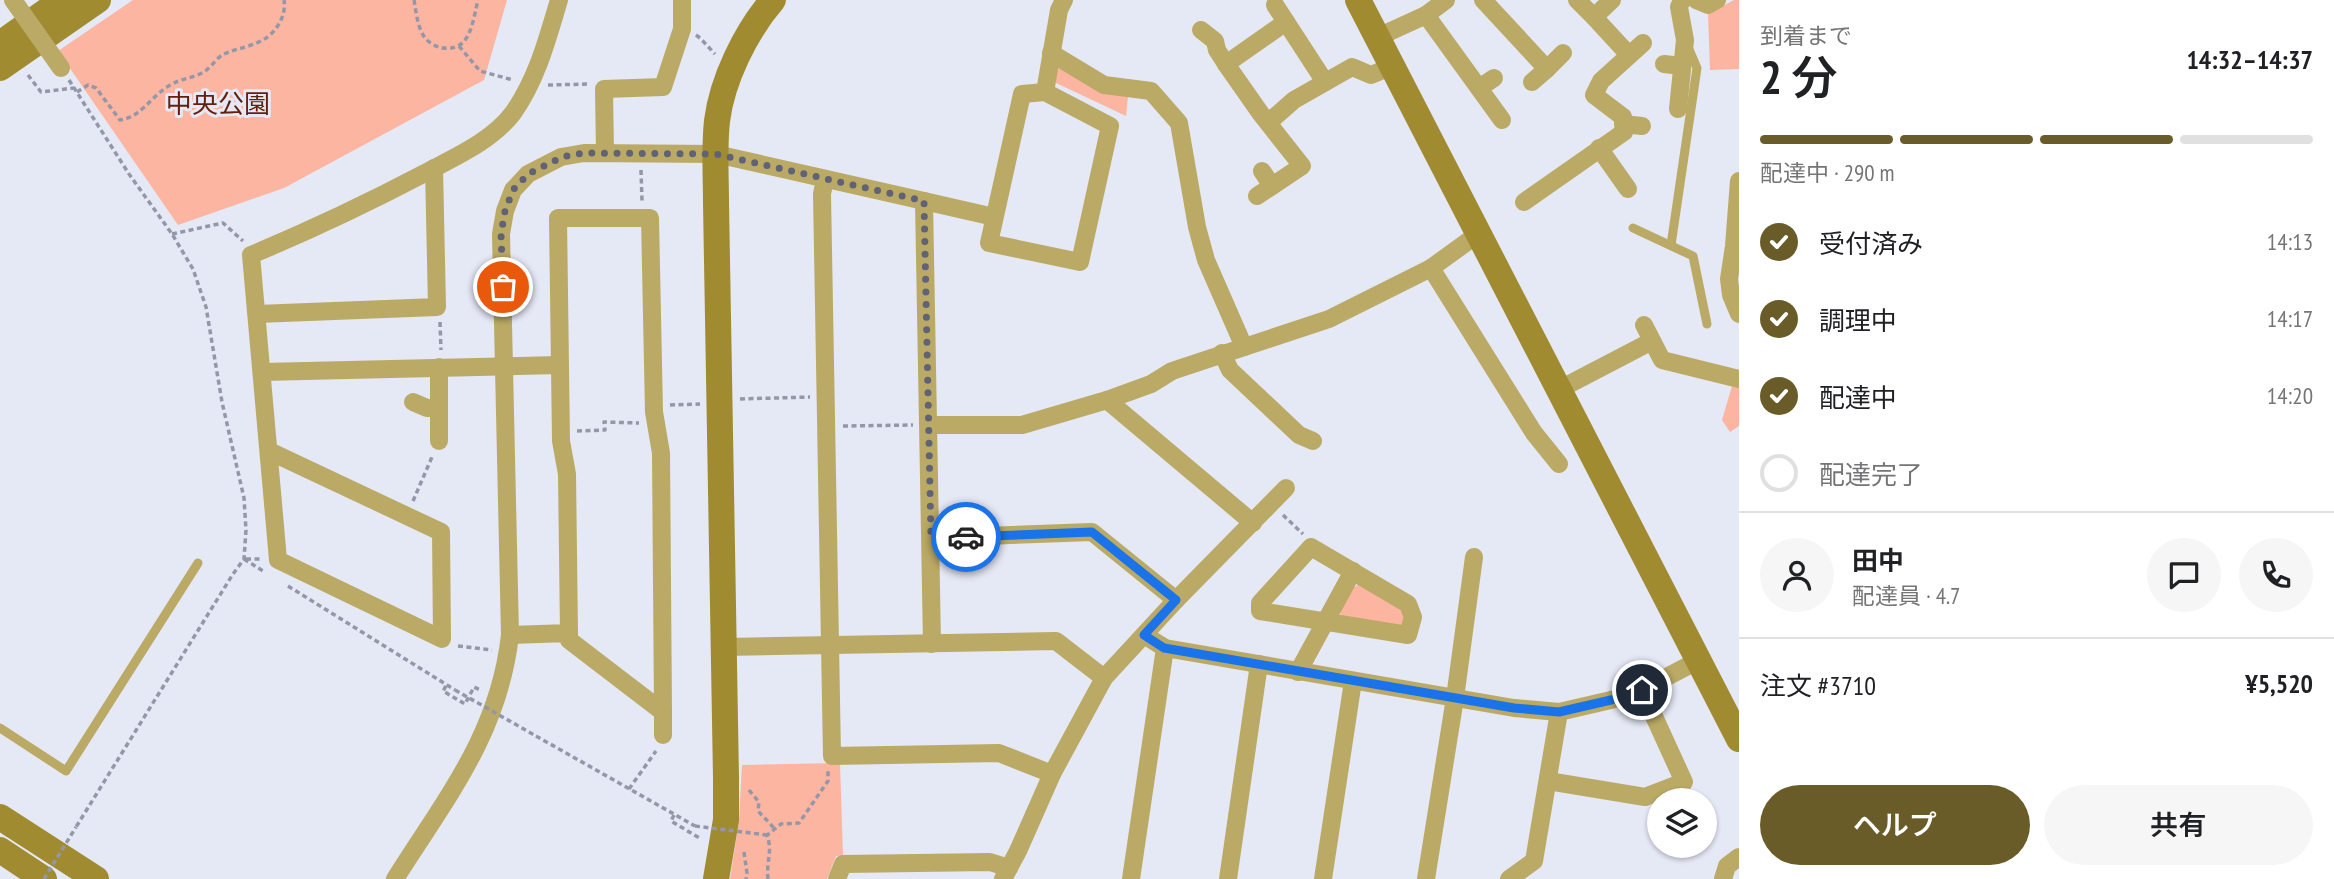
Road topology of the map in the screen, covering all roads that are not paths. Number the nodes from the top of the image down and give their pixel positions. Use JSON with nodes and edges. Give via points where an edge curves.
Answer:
{"nodes":[{"id":1,"x":13,"y":0,"type":"edge"},
{"id":2,"x":62,"y":0,"type":"edge"},
{"id":3,"x":98,"y":0,"type":"edge"},
{"id":4,"x":559,"y":0,"type":"edge"},
{"id":5,"x":682,"y":0,"type":"edge"},
{"id":6,"x":773,"y":0,"type":"edge"},
{"id":7,"x":1064,"y":0,"type":"edge"},
{"id":8,"x":1358,"y":0,"type":"edge"},
{"id":9,"x":1446,"y":0,"type":"edge"},
{"id":10,"x":1483,"y":0,"type":"edge"},
{"id":11,"x":1577,"y":0,"type":"edge"},
{"id":12,"x":1612,"y":0,"type":"edge"},
{"id":13,"x":1682,"y":0,"type":"edge"},
{"id":14,"x":1696,"y":0,"type":"edge"},
{"id":15,"x":1717,"y":0,"type":"edge"},
{"id":16,"x":1275,"y":5,"type":"dead end"},
{"id":17,"x":1426,"y":15,"type":"junction"},
{"id":18,"x":1594,"y":17,"type":"junction"},
{"id":19,"x":1286,"y":22,"type":"junction"},
{"id":20,"x":1201,"y":30,"type":"dead end"},
{"id":21,"x":1378,"y":37,"type":"junction"},
{"id":22,"x":1685,"y":40,"type":"junction"},
{"id":23,"x":1643,"y":43,"type":"dead end"},
{"id":24,"x":0,"y":44,"type":"edge"},
{"id":25,"x":1051,"y":53,"type":"junction"},
{"id":26,"x":1563,"y":54,"type":"dead end"},
{"id":27,"x":1629,"y":55,"type":"junction"},
{"id":28,"x":1226,"y":64,"type":"junction"},
{"id":29,"x":1393,"y":66,"type":"junction"},
{"id":30,"x":61,"y":68,"type":"road end"},
{"id":31,"x":12,"y":69,"type":"edge"},
{"id":32,"x":1547,"y":69,"type":"junction"},
{"id":33,"x":1325,"y":82,"type":"junction"},
{"id":34,"x":1532,"y":82,"type":"dead end"},
{"id":35,"x":1045,"y":92,"type":"junction"},
{"id":36,"x":1678,"y":109,"type":"dead end"},
{"id":37,"x":1502,"y":120,"type":"dead end"},
{"id":38,"x":1269,"y":122,"type":"junction"},
{"id":39,"x":1623,"y":124,"type":"junction"},
{"id":40,"x":1642,"y":126,"type":"dead end"},
{"id":41,"x":1600,"y":148,"type":"junction"},
{"id":42,"x":605,"y":153,"type":"junction"},
{"id":43,"x":716,"y":154,"type":"junction"},
{"id":44,"x":434,"y":168,"type":"junction"},
{"id":45,"x":1262,"y":171,"type":"dead end"},
{"id":46,"x":825,"y":179,"type":"junction"},
{"id":47,"x":1739,"y":181,"type":"edge"},
{"id":48,"x":1272,"y":186,"type":"junction"},
{"id":49,"x":1628,"y":189,"type":"dead end"},
{"id":50,"x":1256,"y":196,"type":"dead end"},
{"id":51,"x":924,"y":201,"type":"junction"},
{"id":52,"x":1524,"y":202,"type":"dead end"},
{"id":53,"x":994,"y":217,"type":"junction"},
{"id":54,"x":1633,"y":228,"type":"dead end"},
{"id":55,"x":1478,"y":234,"type":"junction"},
{"id":56,"x":1671,"y":245,"type":"junction"},
{"id":57,"x":1431,"y":268,"type":"junction"},
{"id":58,"x":1736,"y":293,"type":"edge"},
{"id":59,"x":257,"y":314,"type":"junction"},
{"id":60,"x":1739,"y":314,"type":"edge"},
{"id":61,"x":1707,"y":324,"type":"dead end"},
{"id":62,"x":1244,"y":347,"type":"junction"},
{"id":63,"x":1222,"y":353,"type":"junction"},
{"id":64,"x":559,"y":365,"type":"junction"},
{"id":65,"x":505,"y":366,"type":"junction"},
{"id":66,"x":439,"y":367,"type":"junction"},
{"id":67,"x":262,"y":372,"type":"junction"},
{"id":68,"x":1739,"y":379,"type":"edge"},
{"id":69,"x":1560,"y":389,"type":"junction"},
{"id":70,"x":1107,"y":400,"type":"junction"},
{"id":71,"x":413,"y":402,"type":"dead end"},
{"id":72,"x":437,"y":408,"type":"junction"},
{"id":73,"x":929,"y":425,"type":"junction"},
{"id":74,"x":1288,"y":425,"type":"junction"},
{"id":75,"x":1275,"y":438,"type":"dead end"},
{"id":76,"x":439,"y":441,"type":"dead end"},
{"id":77,"x":1313,"y":441,"type":"dead end"},
{"id":78,"x":269,"y":451,"type":"junction"},
{"id":79,"x":1559,"y":464,"type":"dead end"},
{"id":80,"x":1286,"y":488,"type":"dead end"},
{"id":81,"x":1253,"y":523,"type":"junction"},
{"id":82,"x":931,"y":538,"type":"junction"},
{"id":83,"x":1474,"y":557,"type":"dead end"},
{"id":84,"x":198,"y":563,"type":"dead end"},
{"id":85,"x":1353,"y":571,"type":"junction"},
{"id":86,"x":1176,"y":600,"type":"junction"},
{"id":87,"x":1326,"y":622,"type":"junction"},
{"id":88,"x":569,"y":633,"type":"junction"},
{"id":89,"x":510,"y":635,"type":"junction"},
{"id":90,"x":1144,"y":635,"type":"junction"},
{"id":91,"x":932,"y":644,"type":"junction"},
{"id":92,"x":830,"y":646,"type":"junction"},
{"id":93,"x":724,"y":647,"type":"junction"},
{"id":94,"x":1164,"y":648,"type":"junction"},
{"id":95,"x":1699,"y":660,"type":"junction"},
{"id":96,"x":1259,"y":664,"type":"junction"},
{"id":97,"x":1298,"y":672,"type":"junction"},
{"id":98,"x":1104,"y":678,"type":"junction"},
{"id":99,"x":1353,"y":681,"type":"junction"},
{"id":100,"x":1642,"y":690,"type":"junction"},
{"id":101,"x":1455,"y":698,"type":"junction"},
{"id":102,"x":663,"y":712,"type":"junction"},
{"id":103,"x":1559,"y":712,"type":"junction"},
{"id":104,"x":0,"y":728,"type":"edge"},
{"id":105,"x":663,"y":735,"type":"dead end"},
{"id":106,"x":1739,"y":739,"type":"edge"},
{"id":107,"x":1052,"y":774,"type":"junction"},
{"id":108,"x":1548,"y":781,"type":"junction"},
{"id":109,"x":0,"y":817,"type":"edge"},
{"id":110,"x":0,"y":850,"type":"edge"},
{"id":111,"x":1739,"y":857,"type":"edge"},
{"id":112,"x":932,"y":871,"type":"edge"},
{"id":113,"x":1719,"y":873,"type":"edge"},
{"id":114,"x":1006,"y":874,"type":"edge"},
{"id":115,"x":44,"y":879,"type":"edge"},
{"id":116,"x":96,"y":879,"type":"edge"},
{"id":117,"x":395,"y":879,"type":"edge"},
{"id":118,"x":716,"y":879,"type":"edge"},
{"id":119,"x":837,"y":879,"type":"edge"},
{"id":120,"x":1131,"y":879,"type":"edge"},
{"id":121,"x":1227,"y":879,"type":"edge"},
{"id":122,"x":1323,"y":879,"type":"edge"},
{"id":123,"x":1426,"y":879,"type":"edge"},
{"id":124,"x":1508,"y":879,"type":"edge"}],
"edges":[{"from":1,"to":30,"type":"street","bridge":true},
{"from":2,"to":24,"type":"street"},
{"from":3,"to":31,"type":"street"},
{"from":4,"to":44,"type":"street","via":[[544,53],[511,116],[486,138]]},
{"from":5,"to":42,"type":"street","via":[[682,29],[663,87],[604,89]]},
{"from":6,"to":43,"type":"street","via":[[728,79],[718,119]]},
{"from":7,"to":25,"type":"street"},
{"from":8,"to":21,"type":"street"},
{"from":9,"to":17,"type":"street"},
{"from":10,"to":32,"type":"street"},
{"from":11,"to":18,"type":"street"},
{"from":12,"to":18,"type":"street"},
{"from":13,"to":22,"type":"street","via":[[1679,7]]},
{"from":14,"to":15,"type":"street","via":[[1708,5]]},
{"from":16,"to":19,"type":"street"},
{"from":17,"to":21,"type":"street"},
{"from":17,"to":37,"type":"street","via":[[1486,83]]},
{"from":18,"to":27,"type":"street"},
{"from":19,"to":28,"type":"street"},
{"from":19,"to":33,"type":"street"},
{"from":20,"to":28,"type":"street","via":[[1215,41]]},
{"from":21,"to":29,"type":"street"},
{"from":22,"to":36,"type":"street","via":[[1673,65]]},
{"from":22,"to":56,"type":"lane","via":[[1697,68]]},
{"from":23,"to":27,"type":"street"},
{"from":25,"to":35,"type":"street"},
{"from":25,"to":62,"type":"street","via":[[1104,85],[1151,91],[1179,123],[1206,260]]},
{"from":26,"to":32,"type":"street"},
{"from":27,"to":39,"type":"street","via":[[1601,81],[1594,95],[1623,117]]},
{"from":28,"to":38,"type":"street"},
{"from":29,"to":33,"type":"street","via":[[1371,75],[1352,67]]},
{"from":29,"to":55,"type":"street"},
{"from":32,"to":34,"type":"street"},
{"from":33,"to":38,"type":"street"},
{"from":35,"to":53,"type":"street","via":[[1022,93]]},
{"from":35,"to":53,"type":"street","via":[[1110,126],[1080,262],[989,243]]},
{"from":38,"to":48,"type":"street","via":[[1307,173]]},
{"from":39,"to":40,"type":"street"},
{"from":39,"to":41,"type":"street","via":[[1623,132]]},
{"from":41,"to":49,"type":"street"},
{"from":41,"to":52,"type":"street","via":[[1547,198]]},
{"from":42,"to":43,"type":"street"},
{"from":42,"to":65,"type":"street","via":[[562,157],[528,174],[513,190],[501,234]]},
{"from":43,"to":46,"type":"street"},
{"from":43,"to":93,"type":"street"},
{"from":44,"to":59,"type":"street","via":[[354,210],[251,255]]},
{"from":44,"to":59,"type":"street","via":[[437,307]]},
{"from":45,"to":48,"type":"street"},
{"from":46,"to":51,"type":"street"},
{"from":46,"to":92,"type":"street"},
{"from":47,"to":58,"type":"street","via":[[1729,279]]},
{"from":48,"to":50,"type":"street"},
{"from":51,"to":53,"type":"street"},
{"from":51,"to":73,"type":"street"},
{"from":54,"to":56,"type":"lane"},
{"from":55,"to":57,"type":"street"},
{"from":55,"to":69,"type":"street"},
{"from":56,"to":61,"type":"lane","via":[[1693,256]]},
{"from":57,"to":62,"type":"street","via":[[1329,319]]},
{"from":57,"to":79,"type":"street","via":[[1472,349],[1528,438]]},
{"from":58,"to":60,"type":"street"},
{"from":59,"to":67,"type":"street"},
{"from":62,"to":63,"type":"street"},
{"from":63,"to":70,"type":"street"},
{"from":63,"to":74,"type":"street","via":[[1230,370]]},
{"from":64,"to":65,"type":"street"},
{"from":64,"to":88,"type":"street","via":[[567,474]]},
{"from":64,"to":102,"type":"street","via":[[558,218],[650,218],[655,423],[661,453]]},
{"from":65,"to":66,"type":"street"},
{"from":65,"to":89,"type":"street"},
{"from":66,"to":67,"type":"street"},
{"from":66,"to":72,"type":"street"},
{"from":67,"to":78,"type":"street"},
{"from":68,"to":69,"type":"street","via":[[1662,360],[1648,333]]},
{"from":69,"to":95,"type":"street"},
{"from":70,"to":73,"type":"street","via":[[1022,425]]},
{"from":70,"to":81,"type":"street"},
{"from":71,"to":72,"type":"street"},
{"from":72,"to":76,"type":"street"},
{"from":73,"to":82,"type":"street"},
{"from":74,"to":75,"type":"street"},
{"from":74,"to":77,"type":"street"},
{"from":78,"to":78,"type":"street","via":[[278,560],[442,639],[441,532]]},
{"from":80,"to":81,"type":"street"},
{"from":81,"to":86,"type":"street"},
{"from":82,"to":86,"type":"street","via":[[1092,532]]},
{"from":82,"to":91,"type":"street"},
{"from":83,"to":101,"type":"street"},
{"from":84,"to":104,"type":"lane","via":[[66,771]]},
{"from":85,"to":87,"type":"street"},
{"from":85,"to":87,"type":"street","via":[[1408,604],[1413,617],[1408,635]]},
{"from":85,"to":87,"type":"street","via":[[1311,547],[1260,603],[1260,611]]},
{"from":86,"to":90,"type":"street"},
{"from":87,"to":97,"type":"street"},
{"from":88,"to":89,"type":"street"},
{"from":88,"to":102,"type":"street","via":[[569,640]]},
{"from":89,"to":117,"type":"street","via":[[506,667],[488,726]]},
{"from":90,"to":94,"type":"street"},
{"from":90,"to":98,"type":"street"},
{"from":91,"to":92,"type":"street"},
{"from":91,"to":98,"type":"street","via":[[1056,642]]},
{"from":92,"to":93,"type":"street"},
{"from":92,"to":107,"type":"street","via":[[832,756],[999,753]]},
{"from":93,"to":118,"type":"street","via":[[726,820]]},
{"from":94,"to":96,"type":"street"},
{"from":94,"to":120,"type":"street"},
{"from":95,"to":100,"type":"street"},
{"from":95,"to":106,"type":"street"},
{"from":96,"to":97,"type":"street"},
{"from":96,"to":121,"type":"street"},
{"from":97,"to":99,"type":"street"},
{"from":98,"to":107,"type":"street"},
{"from":99,"to":101,"type":"street"},
{"from":99,"to":122,"type":"street"},
{"from":100,"to":103,"type":"street"},
{"from":100,"to":108,"type":"street","via":[[1684,782],[1645,797]]},
{"from":101,"to":103,"type":"street"},
{"from":101,"to":123,"type":"street"},
{"from":102,"to":105,"type":"street"},
{"from":103,"to":108,"type":"street"},
{"from":107,"to":114,"type":"street"},
{"from":108,"to":124,"type":"street","via":[[1534,861]]},
{"from":109,"to":116,"type":"street"},
{"from":110,"to":115,"type":"street"},
{"from":111,"to":113,"type":"street"},
{"from":112,"to":114,"type":"street","via":[[990,862]]},
{"from":112,"to":119,"type":"street","via":[[843,864]]}]}
